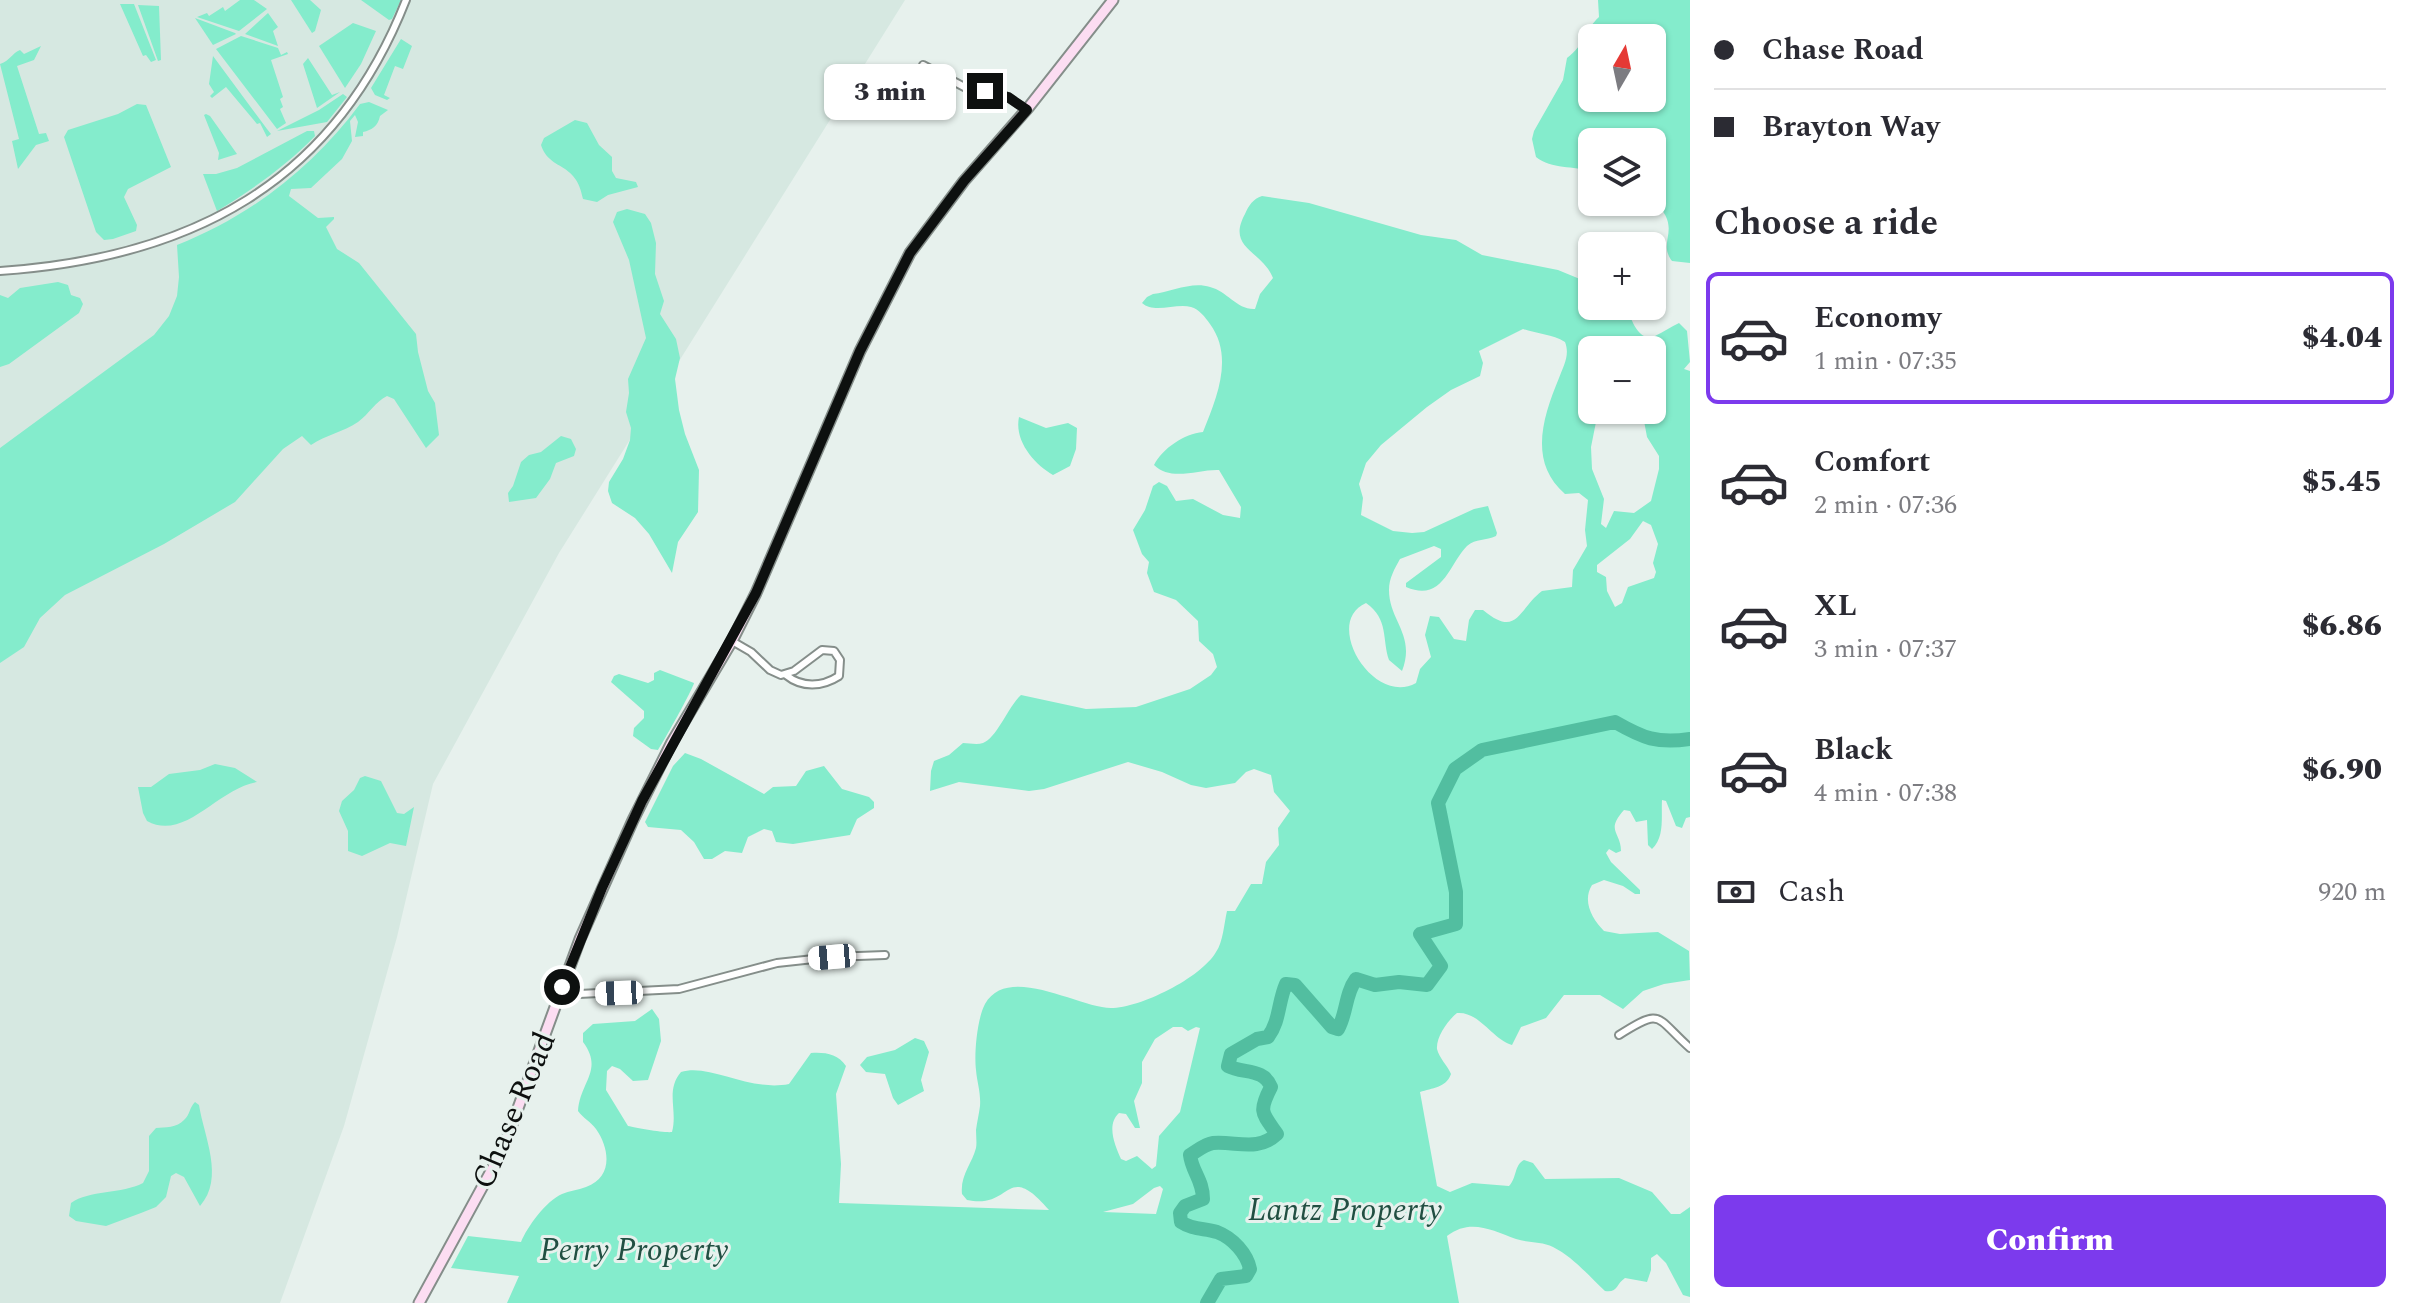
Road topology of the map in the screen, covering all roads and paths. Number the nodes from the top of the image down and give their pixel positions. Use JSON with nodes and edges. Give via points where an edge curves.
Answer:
{"nodes":[{"id":1,"x":406,"y":0,"type":"edge"},
{"id":2,"x":1113,"y":0,"type":"edge"},
{"id":3,"x":923,"y":65,"type":"dead end"},
{"id":4,"x":1027,"y":110,"type":"junction"},
{"id":5,"x":0,"y":271,"type":"edge"},
{"id":6,"x":732,"y":641,"type":"junction"},
{"id":7,"x":786,"y":675,"type":"junction"},
{"id":8,"x":885,"y":955,"type":"dead end"},
{"id":9,"x":559,"y":995,"type":"junction"},
{"id":10,"x":1619,"y":1035,"type":"dead end"},
{"id":11,"x":1690,"y":1048,"type":"edge"},
{"id":12,"x":419,"y":1303,"type":"edge"}],
"edges":[{"from":1,"to":5,"type":"street","via":[[383,53],[347,108],[300,159],[246,200],[144,248]]},
{"from":2,"to":4,"type":"street","name":"Chase Road"},
{"from":3,"to":4,"type":"street","via":[[968,89],[1008,97]]},
{"from":4,"to":6,"type":"street","name":"Chase Road","via":[[910,253],[860,351]]},
{"from":6,"to":7,"type":"street","via":[[775,673]]},
{"from":6,"to":9,"type":"street","name":"Chase Road","via":[[651,782]]},
{"from":7,"to":7,"type":"street","via":[[822,650],[834,651],[840,660],[839,676],[823,685]]},
{"from":8,"to":9,"type":"street","via":[[777,963],[679,989]]},
{"from":9,"to":12,"type":"street","name":"Chase Road","via":[[503,1149]]},
{"from":10,"to":11,"type":"street","via":[[1650,1017],[1660,1018]]}]}
